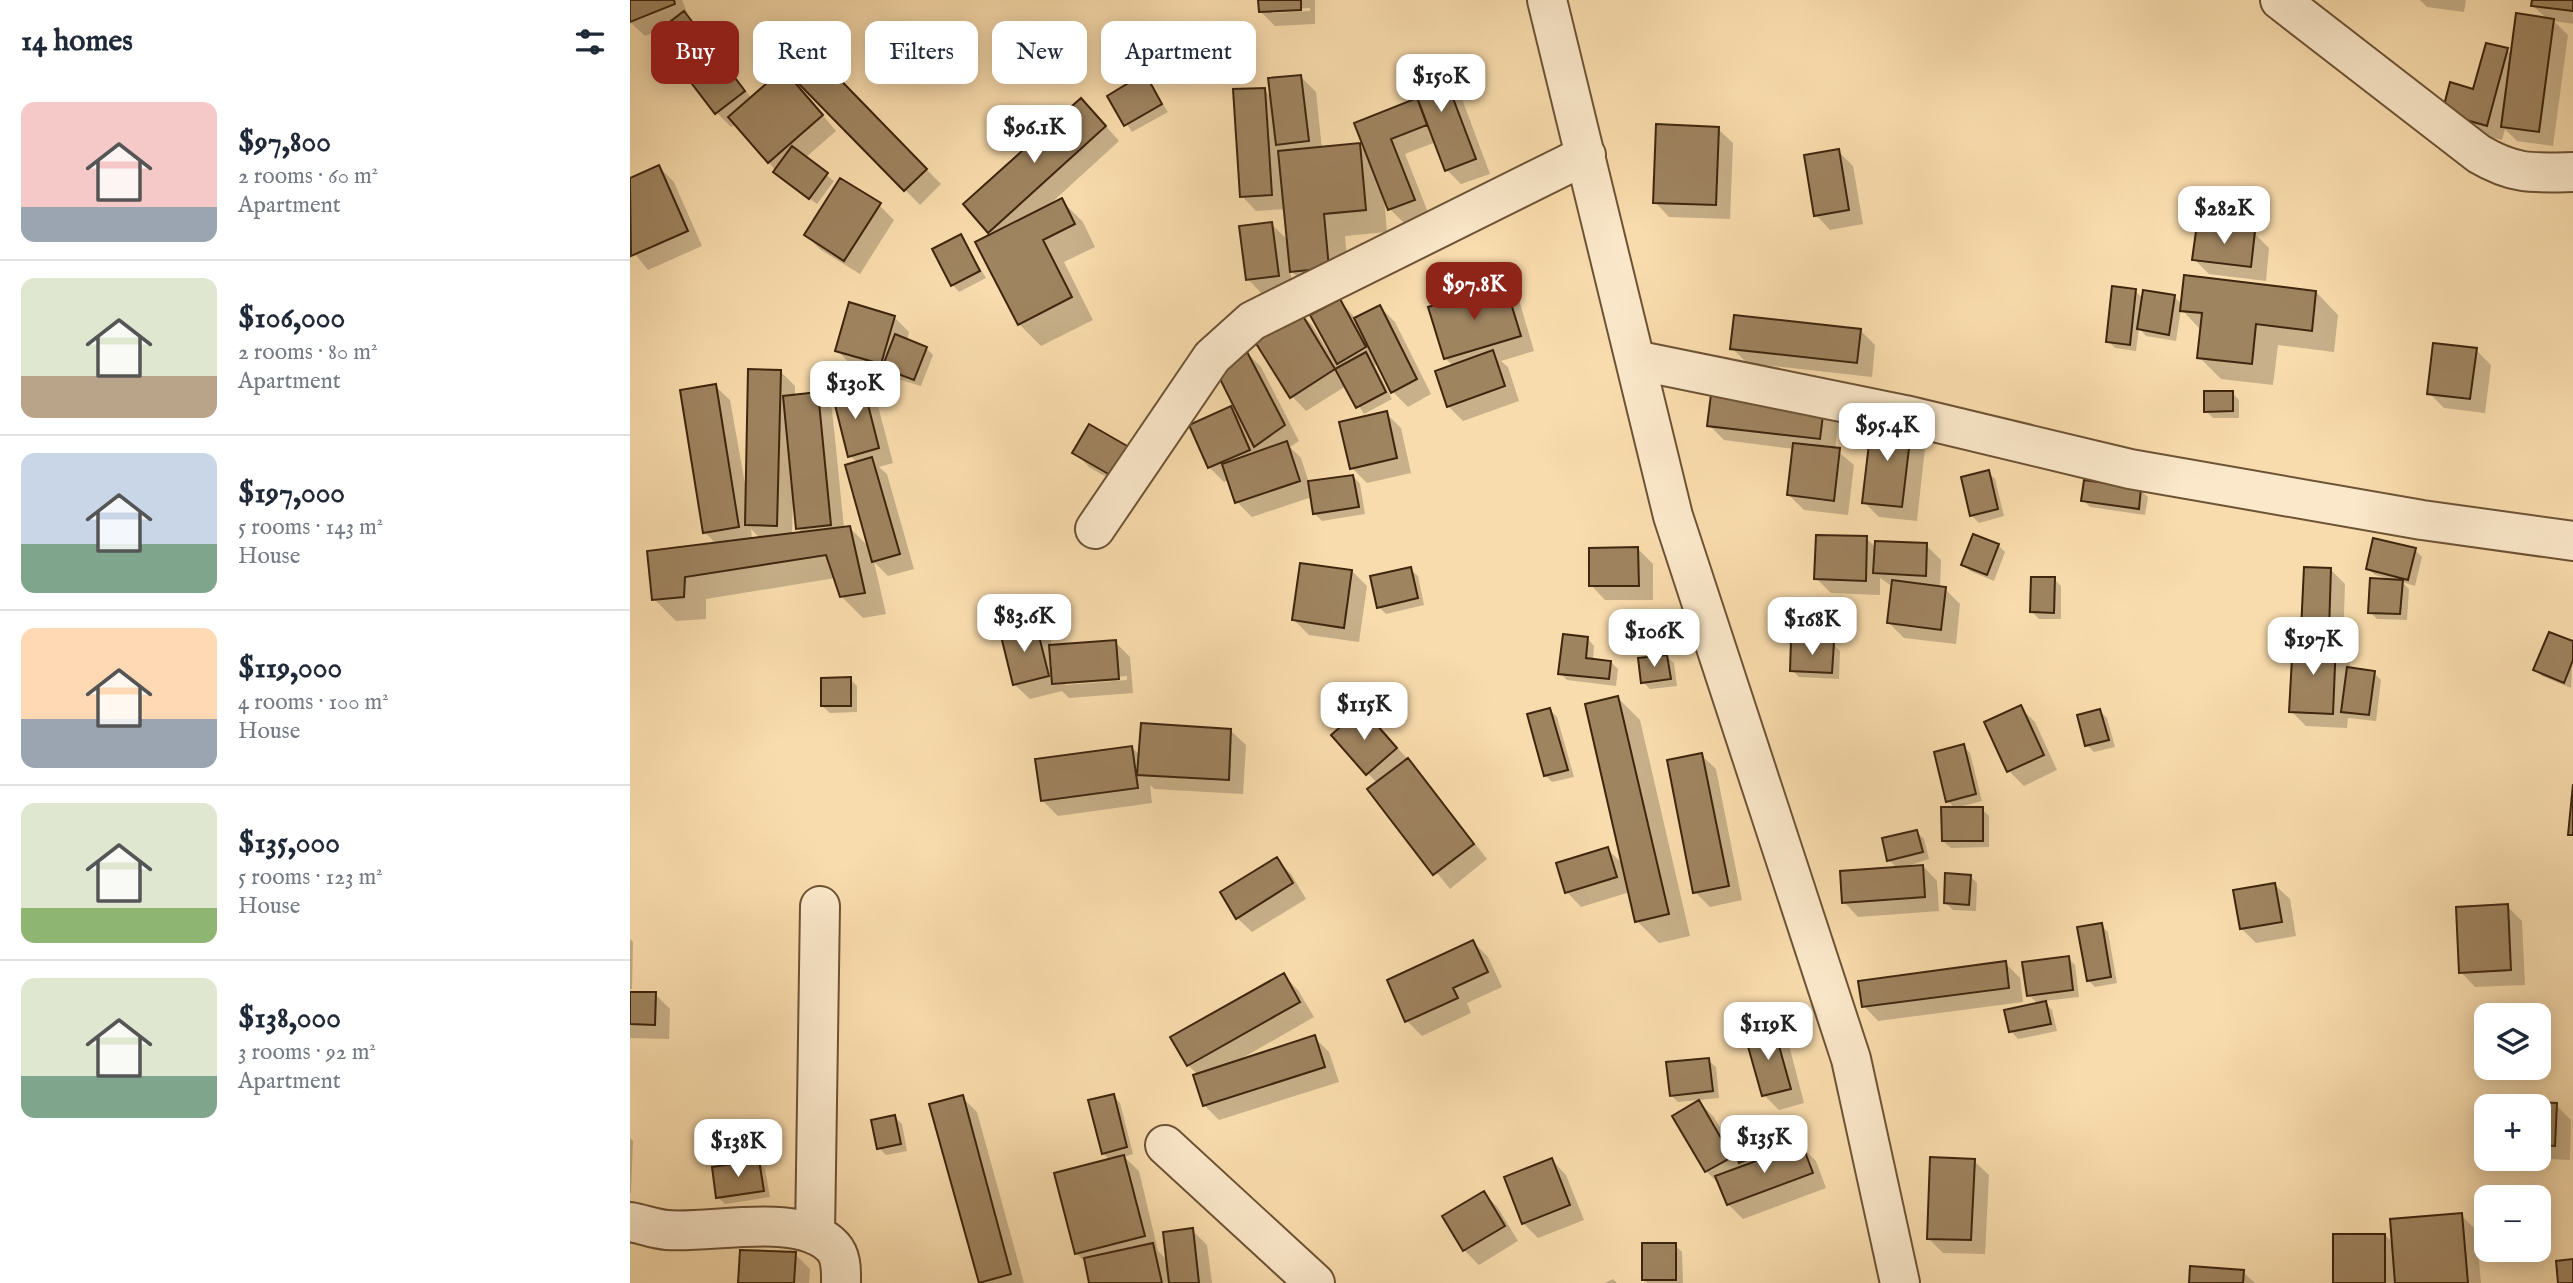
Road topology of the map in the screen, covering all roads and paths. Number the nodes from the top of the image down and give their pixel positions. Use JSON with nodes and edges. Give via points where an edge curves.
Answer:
{"nodes":[{"id":1,"x":1547,"y":0,"type":"edge"},
{"id":2,"x":2280,"y":0,"type":"edge"},
{"id":3,"x":1587,"y":155,"type":"junction"},
{"id":4,"x":2573,"y":172,"type":"edge"},
{"id":5,"x":1635,"y":360,"type":"junction"},
{"id":6,"x":1095,"y":529,"type":"dead end"},
{"id":7,"x":2573,"y":541,"type":"edge"},
{"id":8,"x":820,"y":906,"type":"dead end"},
{"id":9,"x":1165,"y":1145,"type":"dead end"},
{"id":10,"x":630,"y":1222,"type":"edge"},
{"id":11,"x":815,"y":1235,"type":"junction"},
{"id":12,"x":841,"y":1283,"type":"edge"},
{"id":13,"x":1315,"y":1283,"type":"edge"},
{"id":14,"x":1900,"y":1283,"type":"edge"}],
"edges":[{"from":1,"to":3,"type":"street"},
{"from":2,"to":4,"type":"street","via":[[2504,169]]},
{"from":3,"to":5,"type":"street"},
{"from":3,"to":6,"type":"street","via":[[1252,321],[1212,357]]},
{"from":5,"to":7,"type":"street","via":[[1905,415],[2130,468],[2423,520]]},
{"from":5,"to":14,"type":"street","via":[[1673,516],[1851,1059]]},
{"from":8,"to":11,"type":"street"},
{"from":9,"to":13,"type":"street"},
{"from":10,"to":11,"type":"street","via":[[666,1230],[785,1227]]},
{"from":11,"to":12,"type":"street","via":[[834,1247],[841,1261]]}]}
